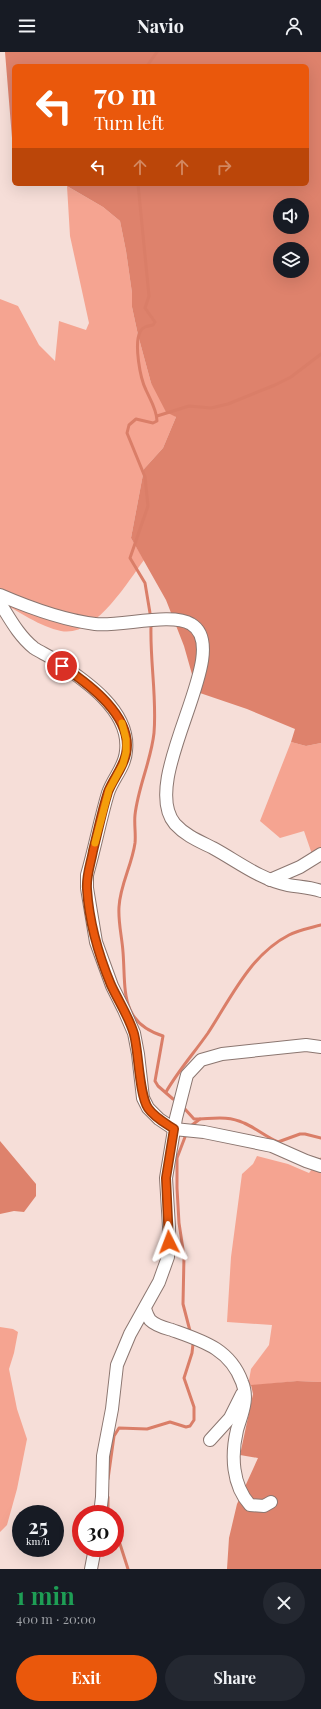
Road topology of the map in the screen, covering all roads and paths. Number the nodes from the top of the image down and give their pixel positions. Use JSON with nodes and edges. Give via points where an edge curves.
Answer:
{"nodes":[{"id":1,"x":0,"y":595,"type":"edge"},
{"id":2,"x":0,"y":603,"type":"edge"},
{"id":3,"x":321,"y":854,"type":"edge"},
{"id":4,"x":270,"y":880,"type":"junction"},
{"id":5,"x":321,"y":891,"type":"edge"},
{"id":6,"x":321,"y":1047,"type":"edge"},
{"id":7,"x":174,"y":1129,"type":"junction"},
{"id":8,"x":321,"y":1166,"type":"edge"},
{"id":9,"x":144,"y":1309,"type":"junction"},
{"id":10,"x":244,"y":1390,"type":"junction"},
{"id":11,"x":210,"y":1440,"type":"dead end"},
{"id":12,"x":271,"y":1502,"type":"dead end"},
{"id":13,"x":101,"y":1505,"type":"edge"},
{"id":14,"x":93,"y":1557,"type":"edge"},
{"id":15,"x":90,"y":1569,"type":"edge"}],
"edges":[{"from":1,"to":4,"type":"street","via":[[71,620],[96,624],[181,621],[191,624],[198,630],[203,641],[201,669],[175,746],[167,803],[170,815],[188,836]]},
{"from":2,"to":7,"type":"street","via":[[25,640],[99,695],[124,726],[126,752],[123,764],[109,790],[87,875],[87,888],[96,942],[134,1033],[143,1098],[153,1114]]},
{"from":3,"to":4,"type":"street","via":[[300,867]]},
{"from":4,"to":5,"type":"street"},
{"from":6,"to":7,"type":"street","via":[[306,1045],[272,1048],[222,1054],[201,1060],[186,1075]]},
{"from":7,"to":8,"type":"street","via":[[204,1132],[272,1146]]},
{"from":7,"to":9,"type":"street","via":[[166,1178],[168,1257],[159,1282]]},
{"from":9,"to":10,"type":"street","via":[[150,1320],[158,1325],[215,1347],[234,1364]]},
{"from":9,"to":13,"type":"street","via":[[117,1365],[103,1456]]},
{"from":10,"to":11,"type":"street","via":[[230,1418]]},
{"from":10,"to":12,"type":"street","via":[[245,1402],[235,1441],[234,1472],[238,1487],[250,1505],[264,1506]]},
{"from":14,"to":15,"type":"street"}]}
